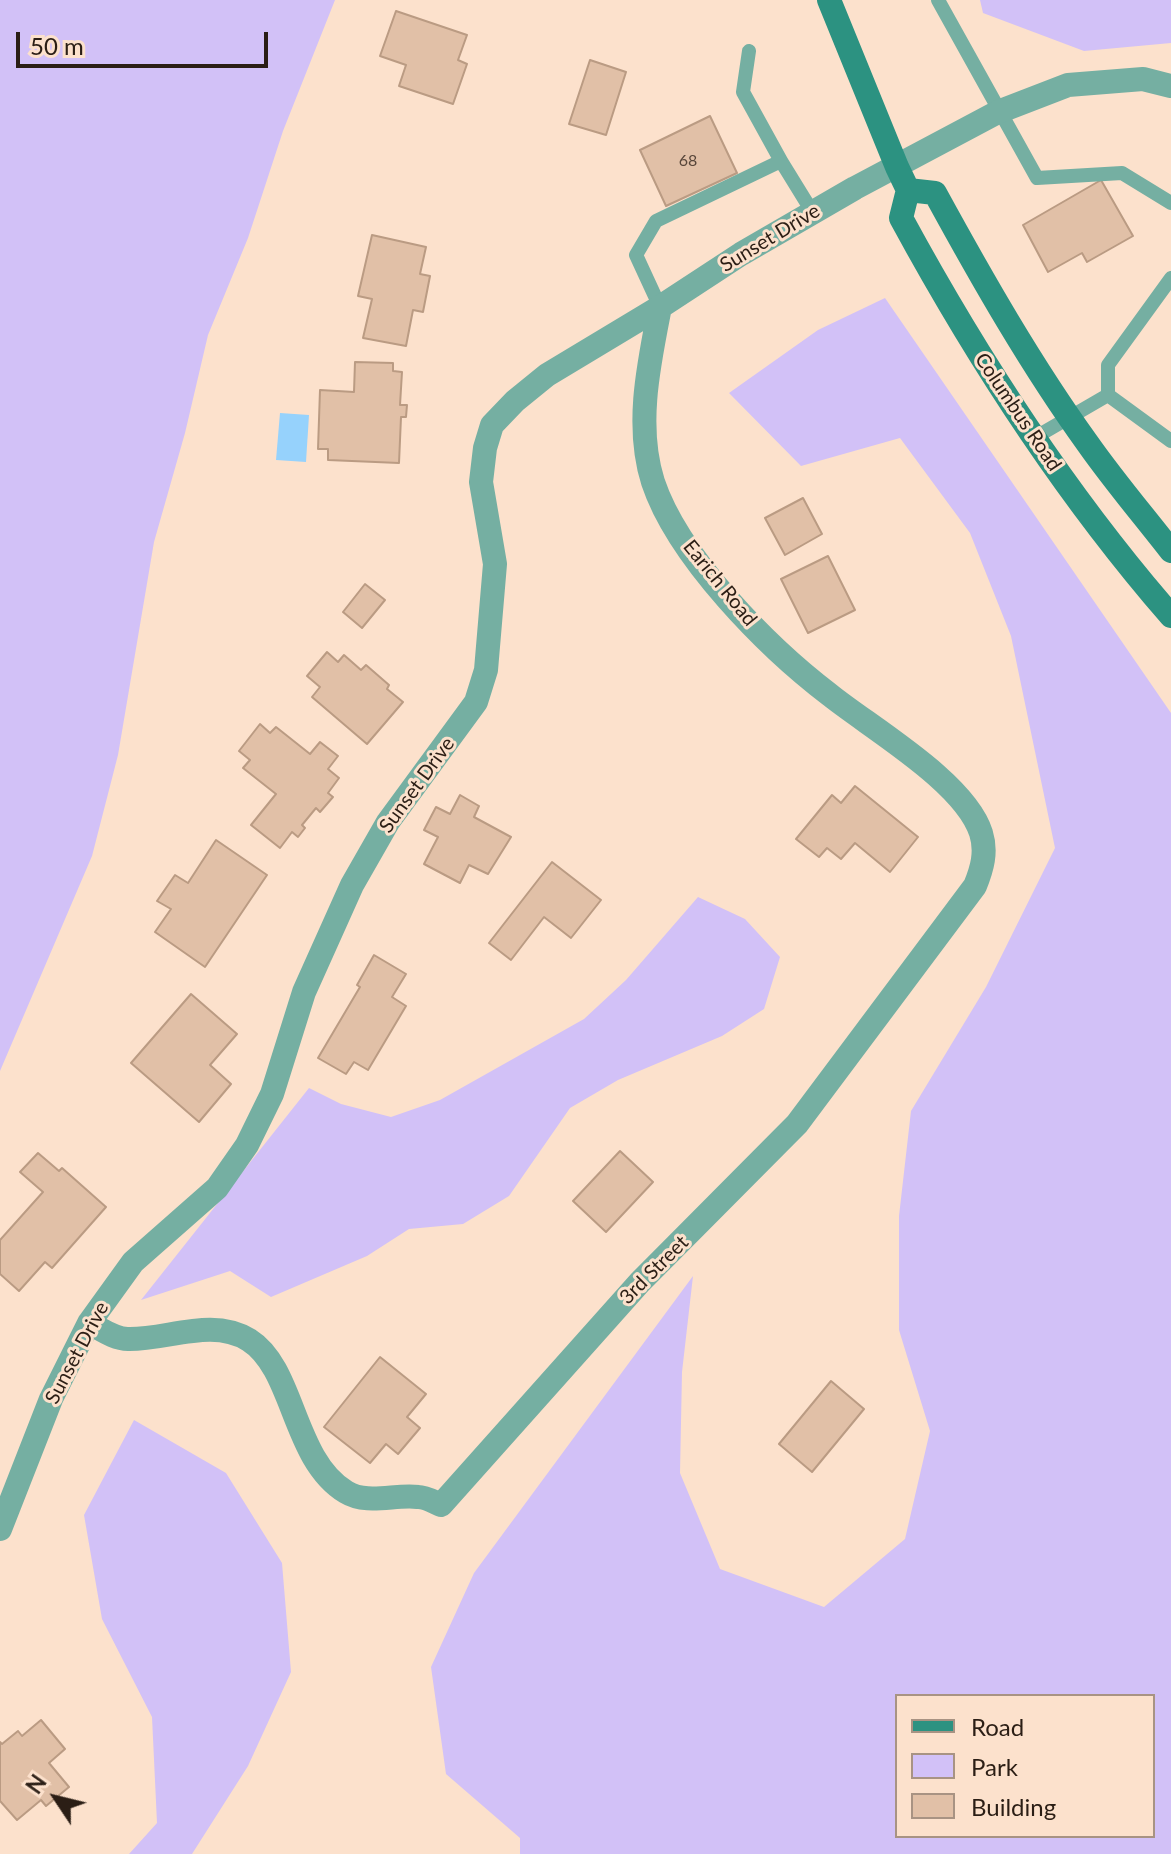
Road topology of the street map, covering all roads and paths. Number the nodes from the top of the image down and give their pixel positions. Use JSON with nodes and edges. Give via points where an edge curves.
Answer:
{"nodes":[{"id":1,"x":829,"y":0,"type":"edge"},
{"id":2,"x":938,"y":0,"type":"edge"},
{"id":3,"x":749,"y":51,"type":"dead end"},
{"id":4,"x":1171,"y":86,"type":"edge"},
{"id":5,"x":998,"y":112,"type":"junction"},
{"id":6,"x":781,"y":161,"type":"junction"},
{"id":7,"x":897,"y":167,"type":"junction"},
{"id":8,"x":908,"y":190,"type":"junction"},
{"id":9,"x":1171,"y":203,"type":"edge"},
{"id":10,"x":813,"y":213,"type":"junction"},
{"id":11,"x":1171,"y":278,"type":"edge"},
{"id":12,"x":660,"y":307,"type":"junction"},
{"id":13,"x":1108,"y":395,"type":"junction"},
{"id":14,"x":1069,"y":417,"type":"junction"},
{"id":15,"x":1034,"y":438,"type":"junction"},
{"id":16,"x":1171,"y":441,"type":"edge"},
{"id":17,"x":1171,"y":551,"type":"edge"},
{"id":18,"x":1171,"y":616,"type":"edge"},
{"id":19,"x":828,"y":694,"type":"joint"},
{"id":20,"x":89,"y":1323,"type":"junction"},
{"id":21,"x":0,"y":1529,"type":"edge"}],
"edges":[{"from":1,"to":7,"type":"main road","name":"Columbus Road"},
{"from":2,"to":5,"type":"lane"},
{"from":3,"to":6,"type":"lane","via":[[743,92]]},
{"from":4,"to":5,"type":"street","name":"Sunset Drive","via":[[1143,79],[1068,85]]},
{"from":5,"to":7,"type":"street","name":"Sunset Drive"},
{"from":5,"to":9,"type":"lane","via":[[1037,178],[1122,173]]},
{"from":6,"to":10,"type":"lane"},
{"from":6,"to":12,"type":"lane","via":[[656,221],[636,255]]},
{"from":7,"to":8,"type":"main road","name":"Columbus Road"},
{"from":7,"to":10,"type":"street","name":"Sunset Drive"},
{"from":8,"to":14,"type":"main road","name":"Columbus Road","via":[[935,193]]},
{"from":8,"to":15,"type":"main road","name":"Columbus Road","via":[[901,218],[974,347]]},
{"from":10,"to":12,"type":"street","name":"Sunset Drive"},
{"from":11,"to":13,"type":"lane","via":[[1108,365]]},
{"from":12,"to":19,"type":"street","name":"Earich Road","via":[[647,375],[646,452],[664,508],[699,564],[739,610]]},
{"from":12,"to":20,"type":"street","name":"Sunset Drive","via":[[547,375],[492,425],[481,482],[495,564],[486,670],[476,702],[388,822],[352,885],[304,992],[272,1094],[247,1145],[217,1188],[133,1262]]},
{"from":13,"to":14,"type":"lane"},
{"from":13,"to":16,"type":"lane"},
{"from":14,"to":15,"type":"lane"},
{"from":14,"to":17,"type":"main road","name":"Columbus Road"},
{"from":15,"to":18,"type":"main road","name":"Columbus Road"},
{"from":19,"to":20,"type":"street","name":"3rd Street","via":[[910,754],[967,809],[981,832],[984,850],[975,886],[797,1124],[640,1282],[441,1505],[418,1496],[349,1494],[327,1478],[266,1353],[247,1338],[195,1330],[126,1340]]},
{"from":20,"to":21,"type":"street","name":"Sunset Drive","via":[[51,1399]]}]}
